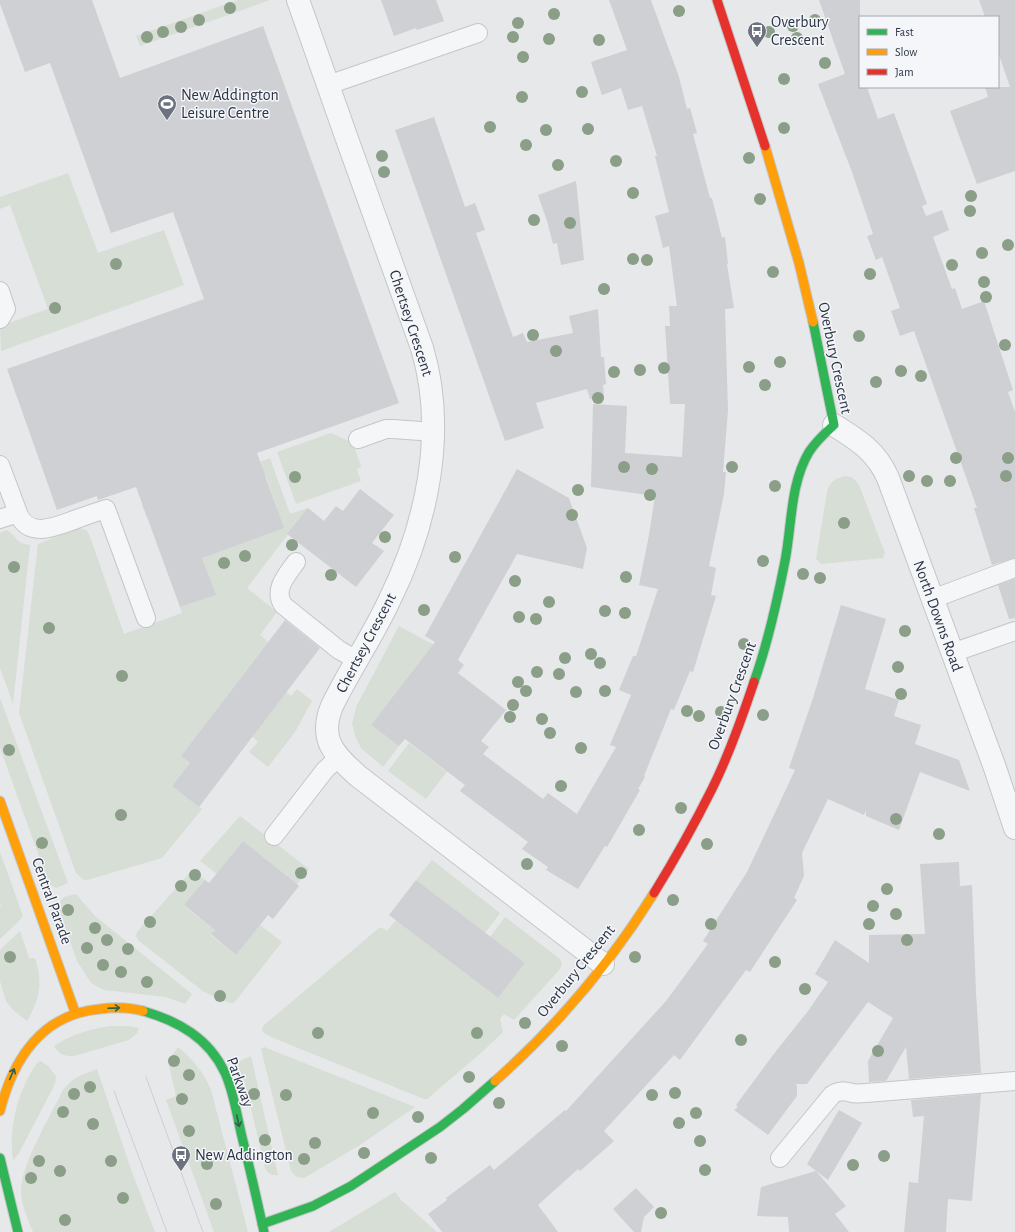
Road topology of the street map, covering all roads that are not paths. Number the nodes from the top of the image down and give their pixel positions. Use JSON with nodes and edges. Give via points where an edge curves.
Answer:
{"nodes":[{"id":1,"x":298,"y":0,"type":"edge"},
{"id":2,"x":717,"y":0,"type":"edge"},
{"id":3,"x":478,"y":32,"type":"dead end"},
{"id":4,"x":328,"y":85,"type":"junction"},
{"id":5,"x":0,"y":291,"type":"edge"},
{"id":6,"x":0,"y":319,"type":"edge"},
{"id":7,"x":834,"y":425,"type":"junction"},
{"id":8,"x":434,"y":432,"type":"junction"},
{"id":9,"x":358,"y":439,"type":"dead end"},
{"id":10,"x":0,"y":465,"type":"edge"},
{"id":11,"x":18,"y":513,"type":"junction"},
{"id":12,"x":0,"y":520,"type":"edge"},
{"id":13,"x":296,"y":562,"type":"dead end"},
{"id":14,"x":1015,"y":568,"type":"edge"},
{"id":15,"x":932,"y":599,"type":"junction"},
{"id":16,"x":146,"y":618,"type":"dead end"},
{"id":17,"x":1015,"y":631,"type":"edge"},
{"id":18,"x":952,"y":653,"type":"junction"},
{"id":19,"x":357,"y":660,"type":"junction"},
{"id":20,"x":338,"y":758,"type":"junction"},
{"id":21,"x":0,"y":801,"type":"edge"},
{"id":22,"x":1015,"y":828,"type":"edge"},
{"id":23,"x":274,"y":836,"type":"dead end"},
{"id":24,"x":604,"y":964,"type":"junction"},
{"id":25,"x":75,"y":1012,"type":"junction"},
{"id":26,"x":1015,"y":1081,"type":"edge"},
{"id":27,"x":0,"y":1111,"type":"edge"},
{"id":28,"x":0,"y":1158,"type":"edge"},
{"id":29,"x":780,"y":1158,"type":"dead end"},
{"id":30,"x":263,"y":1228,"type":"edge"},
{"id":31,"x":18,"y":1232,"type":"edge"}],
"edges":[{"from":1,"to":4,"type":"street","name":"Chertsey Crescent"},
{"from":2,"to":7,"type":"street","name":"Overbury Crescent","via":[[772,164],[798,258],[819,345]]},
{"from":3,"to":4,"type":"lane"},
{"from":4,"to":8,"type":"street","name":"Chertsey Crescent","via":[[424,355],[430,381]]},
{"from":5,"to":6,"type":"lane","via":[[6,309]]},
{"from":7,"to":15,"type":"street","name":"North Downs Road","via":[[863,444],[875,455],[884,469]]},
{"from":7,"to":24,"type":"street","name":"Overbury Crescent","via":[[807,455],[800,471],[773,618],[755,683],[730,748],[698,817],[667,872]]},
{"from":8,"to":9,"type":"lane","via":[[386,429]]},
{"from":8,"to":19,"type":"street","name":"Chertsey Crescent","via":[[426,495],[413,543],[391,598]]},
{"from":10,"to":11,"type":"lane"},
{"from":11,"to":12,"type":"lane"},
{"from":11,"to":16,"type":"lane","via":[[24,524],[47,529],[106,509]]},
{"from":13,"to":19,"type":"lane","via":[[280,587],[279,600],[339,650]]},
{"from":14,"to":15,"type":"lane"},
{"from":15,"to":18,"type":"street","name":"North Downs Road"},
{"from":17,"to":18,"type":"lane"},
{"from":18,"to":22,"type":"street","name":"North Downs Road"},
{"from":19,"to":20,"type":"street","name":"Chertsey Crescent","via":[[328,720],[327,734]]},
{"from":20,"to":23,"type":"lane","via":[[325,770]]},
{"from":20,"to":24,"type":"street","name":"Chertsey Crescent"},
{"from":21,"to":25,"type":"street","name":"Central Parade"},
{"from":24,"to":30,"type":"street","name":"Overbury Crescent","via":[[564,1012],[527,1050],[453,1117],[333,1196]]},
{"from":27,"to":25,"type":"street","name":"Parkway","one_way":true,"via":[[9,1081],[23,1054],[45,1030]]},
{"from":25,"to":30,"type":"street","name":"Parkway","one_way":true,"via":[[120,1007],[157,1014],[179,1024],[213,1052],[228,1080],[234,1101]]},
{"from":26,"to":29,"type":"lane","via":[[866,1093],[836,1092]]},
{"from":28,"to":31,"type":"street"}]}
